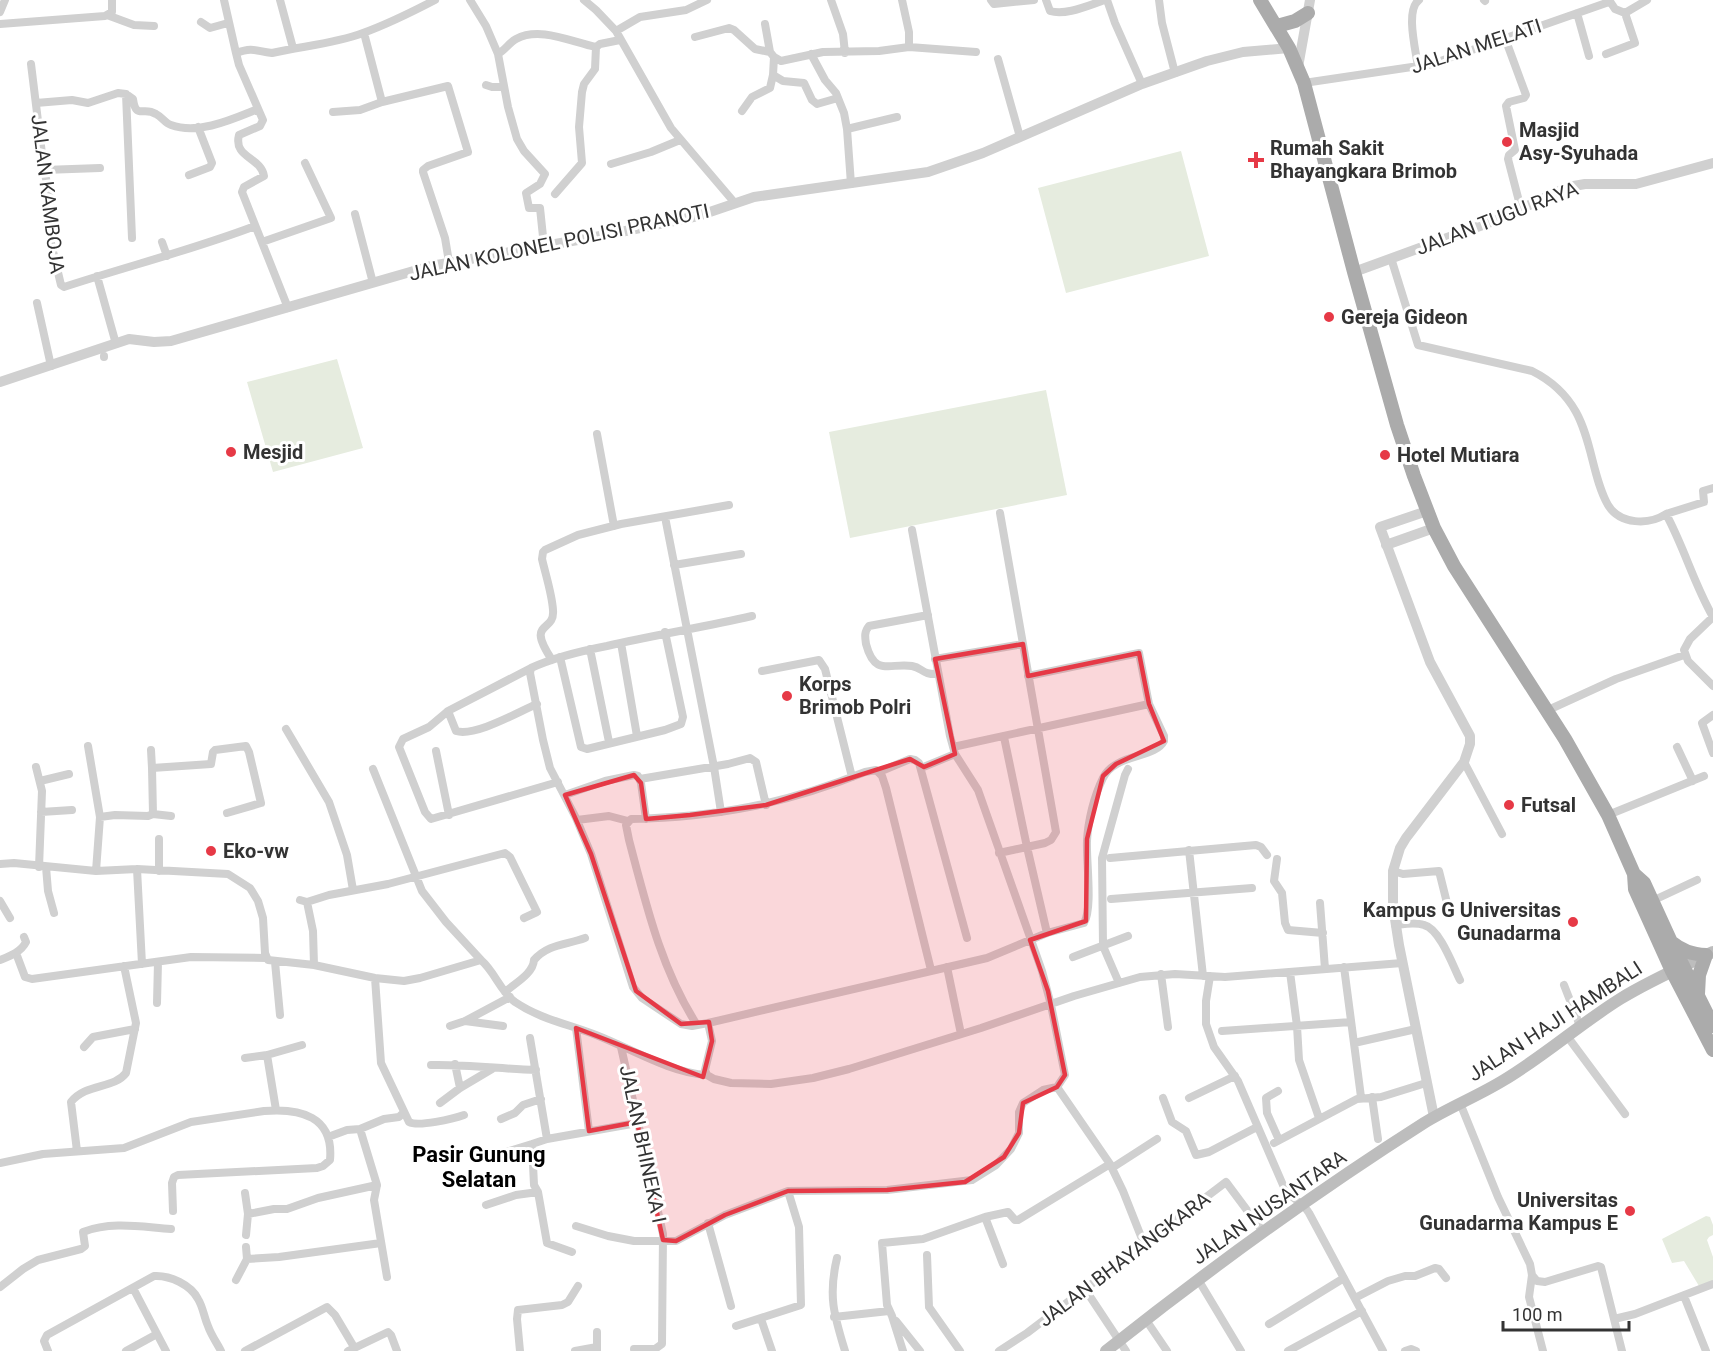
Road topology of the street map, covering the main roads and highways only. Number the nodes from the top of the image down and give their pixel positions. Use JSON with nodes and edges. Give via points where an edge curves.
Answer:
{"nodes":[{"id":1,"x":1260,"y":0,"type":"edge"},
{"id":2,"x":1309,"y":6,"type":"edge"},
{"id":3,"x":1277,"y":26,"type":"junction"},
{"id":4,"x":1635,"y":874,"type":"junction"},
{"id":5,"x":1671,"y":942,"type":"junction"},
{"id":6,"x":1710,"y":954,"type":"edge"},
{"id":7,"x":1677,"y":968,"type":"junction"},
{"id":8,"x":1698,"y":996,"type":"junction"},
{"id":9,"x":1713,"y":1026,"type":"edge"},
{"id":10,"x":1713,"y":1050,"type":"edge"},
{"id":11,"x":1460,"y":1103,"type":"joint"},
{"id":12,"x":1123,"y":1346,"type":"edge"},
{"id":13,"x":1106,"y":1351,"type":"edge"}],
"edges":[{"from":1,"to":3,"type":"main road"},
{"from":2,"to":3,"type":"main road","via":[[1295,21]]},
{"from":3,"to":4,"type":"main road","via":[[1304,83],[1406,455],[1434,528],[1608,814]]},
{"from":4,"to":5,"type":"main road","via":[[1644,883]]},
{"from":4,"to":7,"type":"main road","via":[[1635,889]]},
{"from":5,"to":6,"type":"main road","via":[[1693,954]]},
{"from":5,"to":7,"type":"main road"},
{"from":6,"to":7,"type":"main road","name":"JALAN HAJI HAMBALI"},
{"from":6,"to":8,"type":"main road","via":[[1699,975]]},
{"from":7,"to":8,"type":"main road"},
{"from":7,"to":10,"type":"main road"},
{"from":7,"to":11,"type":"main road","name":"JALAN HAJI HAMBALI","via":[[1621,999],[1520,1070]]},
{"from":8,"to":9,"type":"main road"},
{"from":11,"to":12,"type":"main road","name":"JALAN NUSANTARA","via":[[1264,1233],[1146,1320]]},
{"from":12,"to":13,"type":"main road","name":"JALAN NUSANTARA"}]}
